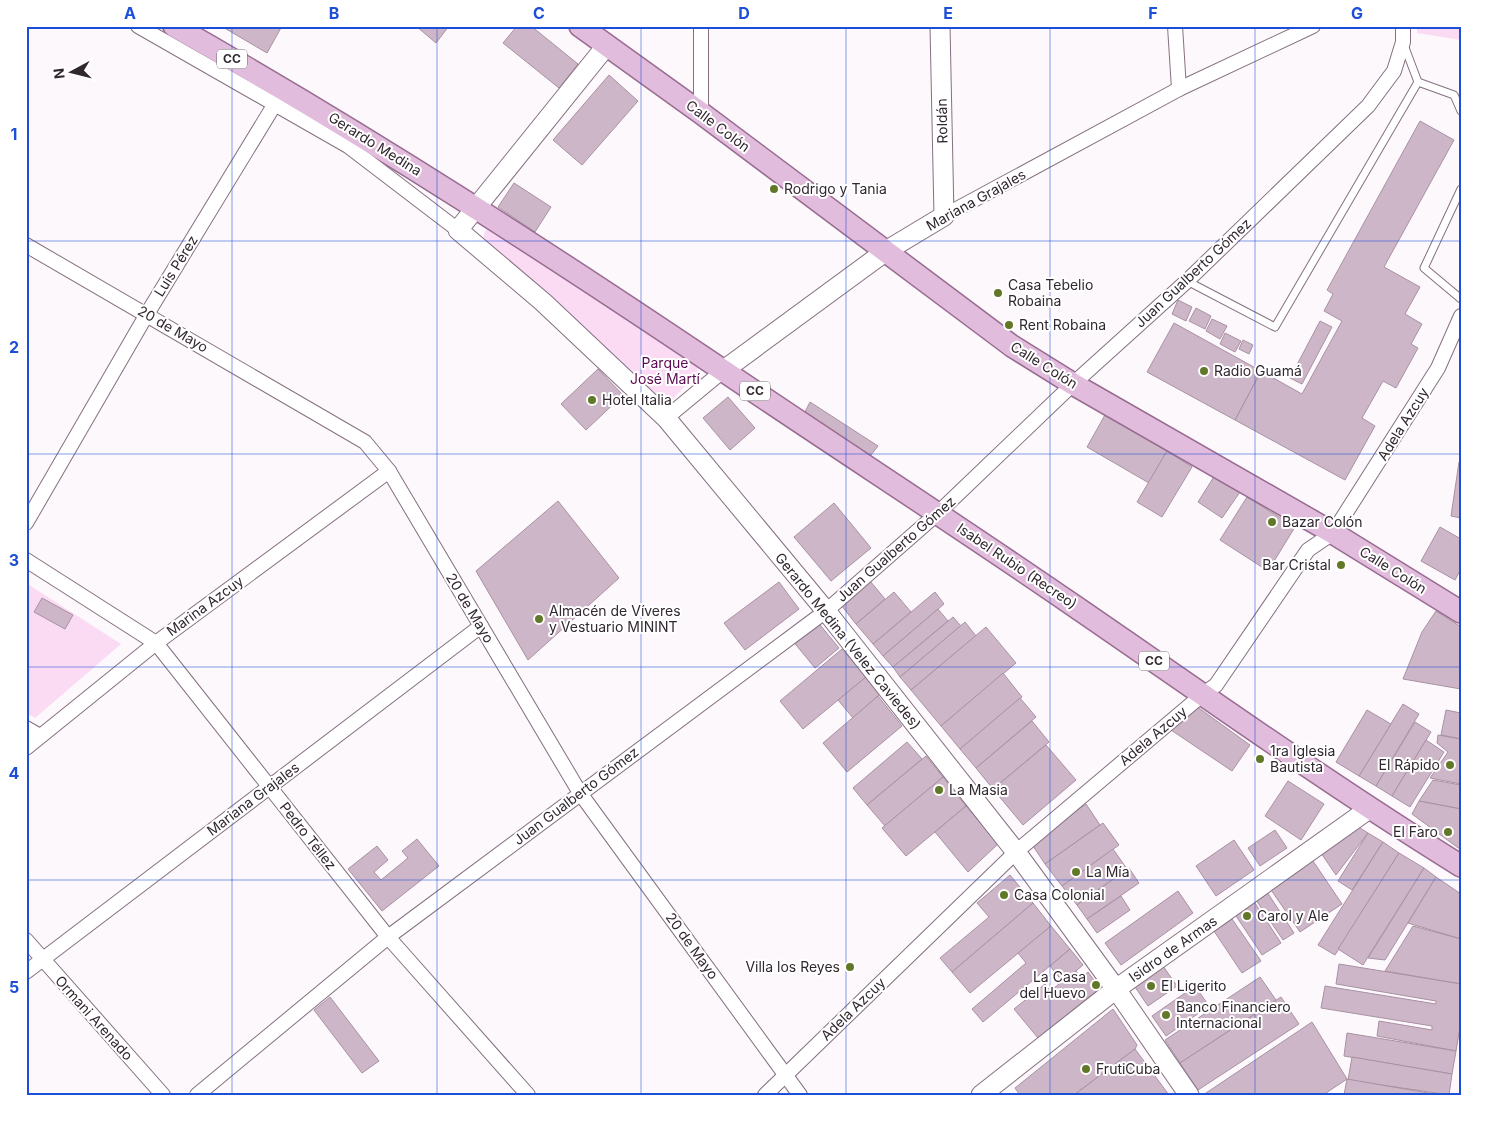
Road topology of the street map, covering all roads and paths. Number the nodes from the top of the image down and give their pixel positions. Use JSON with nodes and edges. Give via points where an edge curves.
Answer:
{"nodes":[{"id":1,"x":138,"y":26,"type":"edge"},
{"id":2,"x":174,"y":26,"type":"edge"},
{"id":3,"x":580,"y":26,"type":"edge"},
{"id":4,"x":701,"y":26,"type":"edge"},
{"id":5,"x":940,"y":26,"type":"edge"},
{"id":6,"x":1175,"y":26,"type":"edge"},
{"id":7,"x":1313,"y":26,"type":"edge"},
{"id":8,"x":1403,"y":26,"type":"edge"},
{"id":9,"x":1403,"y":42,"type":"junction"},
{"id":10,"x":607,"y":45,"type":"junction"},
{"id":11,"x":1418,"y":82,"type":"junction"},
{"id":12,"x":1179,"y":89,"type":"junction"},
{"id":13,"x":280,"y":96,"type":"junction"},
{"id":14,"x":1461,"y":111,"type":"edge"},
{"id":15,"x":701,"y":113,"type":"junction"},
{"id":16,"x":1461,"y":189,"type":"edge"},
{"id":17,"x":475,"y":209,"type":"junction"},
{"id":18,"x":944,"y":216,"type":"junction"},
{"id":19,"x":458,"y":230,"type":"junction"},
{"id":20,"x":26,"y":245,"type":"edge"},
{"id":21,"x":886,"y":251,"type":"junction"},
{"id":22,"x":571,"y":269,"type":"joint"},
{"id":23,"x":1187,"y":281,"type":"junction"},
{"id":24,"x":1461,"y":299,"type":"edge"},
{"id":25,"x":147,"y":314,"type":"junction"},
{"id":26,"x":1461,"y":316,"type":"edge"},
{"id":27,"x":724,"y":370,"type":"junction"},
{"id":28,"x":1073,"y":384,"type":"junction"},
{"id":29,"x":666,"y":418,"type":"junction"},
{"id":30,"x":389,"y":471,"type":"junction"},
{"id":31,"x":938,"y":513,"type":"junction"},
{"id":32,"x":26,"y":523,"type":"edge"},
{"id":33,"x":1333,"y":533,"type":"junction"},
{"id":34,"x":26,"y":560,"type":"edge"},
{"id":35,"x":826,"y":611,"type":"junction"},
{"id":36,"x":1461,"y":612,"type":"edge"},
{"id":37,"x":480,"y":626,"type":"junction"},
{"id":38,"x":156,"y":643,"type":"junction"},
{"id":39,"x":1202,"y":695,"type":"junction"},
{"id":40,"x":26,"y":728,"type":"edge"},
{"id":41,"x":40,"y":736,"type":"junction"},
{"id":42,"x":26,"y":748,"type":"edge"},
{"id":43,"x":269,"y":786,"type":"junction"},
{"id":44,"x":580,"y":793,"type":"junction"},
{"id":45,"x":1369,"y":809,"type":"junction"},
{"id":46,"x":1016,"y":852,"type":"junction"},
{"id":47,"x":1461,"y":866,"type":"edge"},
{"id":48,"x":388,"y":937,"type":"junction"},
{"id":49,"x":26,"y":940,"type":"edge"},
{"id":50,"x":43,"y":960,"type":"junction"},
{"id":51,"x":26,"y":972,"type":"edge"},
{"id":52,"x":1116,"y":989,"type":"junction"},
{"id":53,"x":785,"y":1074,"type":"junction"},
{"id":54,"x":163,"y":1095,"type":"edge"},
{"id":55,"x":197,"y":1095,"type":"edge"},
{"id":56,"x":528,"y":1095,"type":"edge"},
{"id":57,"x":765,"y":1095,"type":"edge"},
{"id":58,"x":800,"y":1095,"type":"edge"},
{"id":59,"x":981,"y":1095,"type":"edge"},
{"id":60,"x":1189,"y":1095,"type":"edge"}],
"edges":[{"from":1,"to":13,"type":"street","name":"Gerardo Medina"},
{"from":2,"to":13,"type":"main road","name":"Gerardo Medina","number":"CC"},
{"from":3,"to":10,"type":"main road","name":"Calle Colón"},
{"from":4,"to":15,"type":"street"},
{"from":5,"to":18,"type":"street","name":"Roldán"},
{"from":6,"to":12,"type":"street"},
{"from":7,"to":12,"type":"street","name":"Mariana Grajales"},
{"from":8,"to":9,"type":"street","name":"Juan Gualberto Gómez"},
{"from":9,"to":11,"type":"lane"},
{"from":9,"to":23,"type":"street","name":"Juan Gualberto Gómez","via":[[1394,71],[1368,106]]},
{"from":10,"to":15,"type":"main road","name":"Calle Colón"},
{"from":10,"to":17,"type":"street"},
{"from":11,"to":14,"type":"lane","via":[[1454,95]]},
{"from":11,"to":23,"type":"lane","via":[[1275,327]]},
{"from":12,"to":18,"type":"street","name":"Mariana Grajales"},
{"from":13,"to":17,"type":"main road","name":"Gerardo Medina","number":"CC","via":[[374,143]]},
{"from":13,"to":19,"type":"street","name":"Gerardo Medina","via":[[374,163]]},
{"from":13,"to":25,"type":"street","name":"Luis Pérez"},
{"from":15,"to":21,"type":"main road","name":"Calle Colón"},
{"from":16,"to":24,"type":"lane","via":[[1424,268]]},
{"from":17,"to":19,"type":"street"},
{"from":17,"to":22,"type":"main road","name":"Gerardo Medina","number":"CC"},
{"from":18,"to":21,"type":"street","name":"Mariana Grajales"},
{"from":19,"to":29,"type":"street","name":"Gerardo Medina (Velez Caviedes)","via":[[543,302]]},
{"from":20,"to":25,"type":"street","name":"20 de Mayo"},
{"from":21,"to":27,"type":"street","name":"Mariana Grajales"},
{"from":21,"to":28,"type":"main road","name":"Calle Colón","via":[[1012,346]]},
{"from":22,"to":27,"type":"main road","name":"Isabel Rubio (Recreo)","number":"CC"},
{"from":23,"to":28,"type":"street","name":"Juan Gualberto Gómez"},
{"from":25,"to":30,"type":"street","name":"20 de Mayo","via":[[365,442]]},
{"from":25,"to":32,"type":"street","name":"Luis Pérez"},
{"from":26,"to":33,"type":"street","name":"Adela Azcuy","via":[[1438,368]]},
{"from":27,"to":29,"type":"street","name":"Mariana Grajales"},
{"from":27,"to":31,"type":"main road","name":"Isabel Rubio (Recreo)","number":"CC"},
{"from":28,"to":31,"type":"street","name":"Juan Gualberto Gómez"},
{"from":28,"to":33,"type":"main road","name":"Calle Colón"},
{"from":29,"to":35,"type":"street","name":"Gerardo Medina (Velez Caviedes)"},
{"from":30,"to":37,"type":"street","name":"20 de Mayo"},
{"from":30,"to":38,"type":"street","name":"Marina Azcuy"},
{"from":31,"to":35,"type":"street","name":"Juan Gualberto Gómez"},
{"from":31,"to":39,"type":"main road","name":"Isabel Rubio (Recreo)","number":"CC"},
{"from":33,"to":36,"type":"main road","name":"Calle Colón"},
{"from":33,"to":39,"type":"street","name":"Adela Azcuy","via":[[1308,550],[1216,685]]},
{"from":34,"to":38,"type":"street","name":"Pedro Téllez"},
{"from":35,"to":44,"type":"street","name":"Juan Gualberto Gómez"},
{"from":35,"to":46,"type":"street","name":"Gerardo Medina (Velez Caviedes)"},
{"from":37,"to":43,"type":"street","name":"Mariana Grajales"},
{"from":37,"to":44,"type":"street","name":"20 de Mayo"},
{"from":38,"to":41,"type":"street","name":"Marina Azcuy"},
{"from":38,"to":43,"type":"street","name":"Pedro Téllez"},
{"from":39,"to":45,"type":"main road","name":"Isabel Rubio (Recreo)","number":"CC"},
{"from":39,"to":46,"type":"street","name":"Adela Azcuy"},
{"from":40,"to":41,"type":"street"},
{"from":41,"to":42,"type":"street","name":"Marina Azcuy"},
{"from":43,"to":48,"type":"street","name":"Pedro Téllez"},
{"from":43,"to":50,"type":"street","name":"Mariana Grajales"},
{"from":44,"to":48,"type":"street","name":"Juan Gualberto Gómez"},
{"from":44,"to":53,"type":"street","name":"20 de Mayo"},
{"from":45,"to":47,"type":"main road","name":"Isabel Rubio (Recreo)","number":"CC"},
{"from":45,"to":52,"type":"street","name":"Isidro de Armas"},
{"from":46,"to":52,"type":"street","name":"Gerardo Medina (Velez Caviedes)"},
{"from":46,"to":53,"type":"street","name":"Adela Azcuy"},
{"from":48,"to":55,"type":"street","name":"Juan Gualberto Gómez"},
{"from":48,"to":56,"type":"street","name":"Pedro Téllez"},
{"from":49,"to":50,"type":"street","name":"Ormani Arenado"},
{"from":50,"to":51,"type":"street","name":"Mariana Grajales"},
{"from":50,"to":54,"type":"street","name":"Ormani Arenado"},
{"from":52,"to":59,"type":"street","name":"Isidro de Armas"},
{"from":52,"to":60,"type":"street","name":"Gerardo Medina (Velez Caviedes)"},
{"from":53,"to":57,"type":"street","name":"Adela Azcuy"},
{"from":53,"to":58,"type":"street","name":"20 de Mayo"}]}
